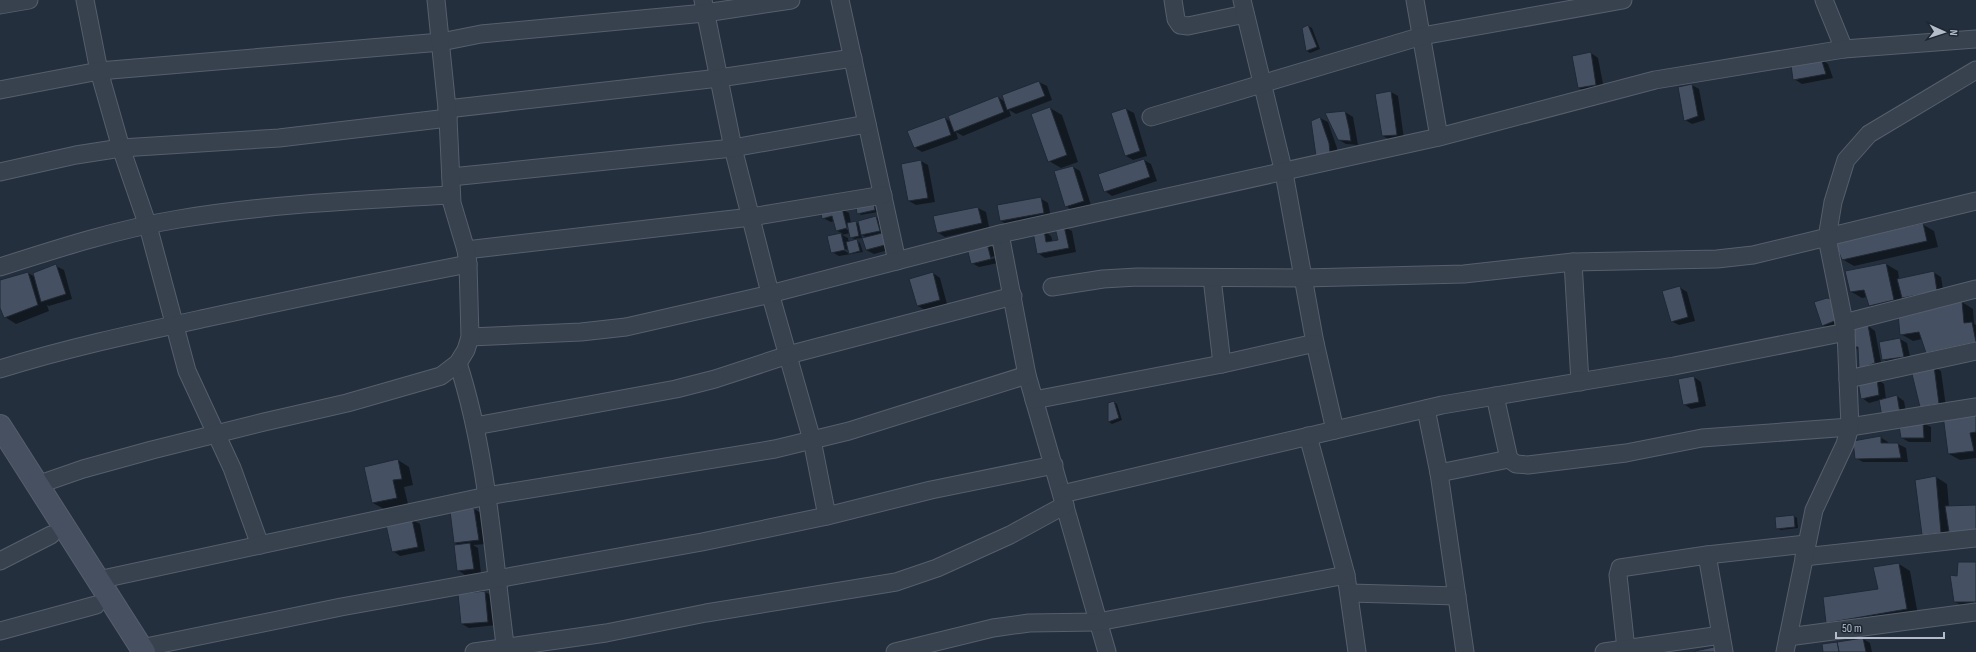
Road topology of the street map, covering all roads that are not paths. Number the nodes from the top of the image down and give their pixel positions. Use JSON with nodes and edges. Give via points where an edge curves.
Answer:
{"nodes":[{"id":1,"x":29,"y":0,"type":"edge"},
{"id":2,"x":85,"y":0,"type":"edge"},
{"id":3,"x":436,"y":0,"type":"edge"},
{"id":4,"x":791,"y":0,"type":"edge"},
{"id":5,"x":840,"y":0,"type":"edge"},
{"id":6,"x":1173,"y":0,"type":"edge"},
{"id":7,"x":1415,"y":0,"type":"edge"},
{"id":8,"x":1623,"y":0,"type":"edge"},
{"id":9,"x":1824,"y":0,"type":"edge"},
{"id":10,"x":0,"y":5,"type":"edge"},
{"id":11,"x":704,"y":6,"type":"edge"},
{"id":12,"x":1243,"y":7,"type":"edge"},
{"id":13,"x":1422,"y":36,"type":"junction"},
{"id":14,"x":1976,"y":39,"type":"edge"},
{"id":15,"x":440,"y":42,"type":"junction"},
{"id":16,"x":1844,"y":49,"type":"junction"},
{"id":17,"x":853,"y":58,"type":"junction"},
{"id":18,"x":1976,"y":70,"type":"edge"},
{"id":19,"x":99,"y":71,"type":"junction"},
{"id":20,"x":719,"y":78,"type":"junction"},
{"id":21,"x":1263,"y":82,"type":"junction"},
{"id":22,"x":0,"y":90,"type":"edge"},
{"id":23,"x":447,"y":113,"type":"junction"},
{"id":24,"x":1151,"y":117,"type":"dead end"},
{"id":25,"x":867,"y":124,"type":"junction"},
{"id":26,"x":1439,"y":137,"type":"junction"},
{"id":27,"x":121,"y":148,"type":"junction"},
{"id":28,"x":733,"y":148,"type":"junction"},
{"id":29,"x":0,"y":172,"type":"edge"},
{"id":30,"x":1284,"y":172,"type":"junction"},
{"id":31,"x":451,"y":177,"type":"junction"},
{"id":32,"x":451,"y":195,"type":"junction"},
{"id":33,"x":883,"y":195,"type":"junction"},
{"id":34,"x":1976,"y":202,"type":"edge"},
{"id":35,"x":751,"y":217,"type":"junction"},
{"id":36,"x":148,"y":226,"type":"junction"},
{"id":37,"x":1000,"y":234,"type":"junction"},
{"id":38,"x":1827,"y":238,"type":"junction"},
{"id":39,"x":467,"y":257,"type":"junction"},
{"id":40,"x":897,"y":261,"type":"junction"},
{"id":41,"x":1573,"y":262,"type":"junction"},
{"id":42,"x":0,"y":267,"type":"edge"},
{"id":43,"x":1212,"y":278,"type":"junction"},
{"id":44,"x":1304,"y":278,"type":"junction"},
{"id":45,"x":1052,"y":287,"type":"dead end"},
{"id":46,"x":1976,"y":289,"type":"edge"},
{"id":47,"x":770,"y":293,"type":"junction"},
{"id":48,"x":1013,"y":296,"type":"junction"},
{"id":49,"x":174,"y":325,"type":"junction"},
{"id":50,"x":1845,"y":327,"type":"junction"},
{"id":51,"x":470,"y":337,"type":"junction"},
{"id":52,"x":1315,"y":343,"type":"junction"},
{"id":53,"x":1976,"y":351,"type":"edge"},
{"id":54,"x":788,"y":355,"type":"junction"},
{"id":55,"x":458,"y":363,"type":"junction"},
{"id":56,"x":1222,"y":364,"type":"junction"},
{"id":57,"x":0,"y":369,"type":"edge"},
{"id":58,"x":1027,"y":375,"type":"junction"},
{"id":59,"x":1848,"y":379,"type":"junction"},
{"id":60,"x":1580,"y":382,"type":"junction"},
{"id":61,"x":1495,"y":396,"type":"junction"},
{"id":62,"x":1034,"y":400,"type":"junction"},
{"id":63,"x":1976,"y":407,"type":"edge"},
{"id":64,"x":1426,"y":409,"type":"junction"},
{"id":65,"x":0,"y":426,"type":"edge"},
{"id":66,"x":475,"y":426,"type":"junction"},
{"id":67,"x":1850,"y":426,"type":"junction"},
{"id":68,"x":1335,"y":430,"type":"junction"},
{"id":69,"x":216,"y":434,"type":"junction"},
{"id":70,"x":1308,"y":436,"type":"junction"},
{"id":71,"x":812,"y":440,"type":"junction"},
{"id":72,"x":0,"y":455,"type":"edge"},
{"id":73,"x":1509,"y":459,"type":"junction"},
{"id":74,"x":1054,"y":465,"type":"junction"},
{"id":75,"x":1439,"y":473,"type":"junction"},
{"id":76,"x":37,"y":485,"type":"junction"},
{"id":77,"x":487,"y":496,"type":"junction"},
{"id":78,"x":1064,"y":499,"type":"junction"},
{"id":79,"x":827,"y":516,"type":"junction"},
{"id":80,"x":52,"y":535,"type":"junction"},
{"id":81,"x":1976,"y":538,"type":"edge"},
{"id":82,"x":260,"y":545,"type":"junction"},
{"id":83,"x":1805,"y":551,"type":"junction"},
{"id":84,"x":1707,"y":554,"type":"junction"},
{"id":85,"x":0,"y":561,"type":"edge"},
{"id":86,"x":1346,"y":575,"type":"junction"},
{"id":87,"x":497,"y":579,"type":"junction"},
{"id":88,"x":98,"y":580,"type":"junction"},
{"id":89,"x":1350,"y":593,"type":"junction"},
{"id":90,"x":1457,"y":596,"type":"junction"},
{"id":91,"x":96,"y":605,"type":"junction"},
{"id":92,"x":1976,"y":612,"type":"edge"},
{"id":93,"x":1098,"y":622,"type":"junction"},
{"id":94,"x":0,"y":631,"type":"edge"},
{"id":95,"x":1721,"y":635,"type":"junction"},
{"id":96,"x":1786,"y":645,"type":"edge"},
{"id":97,"x":933,"y":648,"type":"edge"},
{"id":98,"x":506,"y":649,"type":"edge"},
{"id":99,"x":1626,"y":649,"type":"junction"},
{"id":100,"x":137,"y":651,"type":"edge"},
{"id":101,"x":474,"y":652,"type":"edge"},
{"id":102,"x":896,"y":652,"type":"edge"},
{"id":103,"x":1107,"y":652,"type":"edge"},
{"id":104,"x":1357,"y":652,"type":"edge"},
{"id":105,"x":1466,"y":652,"type":"edge"},
{"id":106,"x":1604,"y":652,"type":"edge"},
{"id":107,"x":1724,"y":652,"type":"edge"}],
"edges":[{"from":1,"to":10,"type":"street"},
{"from":2,"to":19,"type":"street"},
{"from":3,"to":15,"type":"street"},
{"from":4,"to":11,"type":"street"},
{"from":5,"to":17,"type":"street"},
{"from":6,"to":12,"type":"street","via":[[1176,19],[1180,25],[1188,26]]},
{"from":7,"to":13,"type":"street"},
{"from":8,"to":13,"type":"street"},
{"from":9,"to":16,"type":"street"},
{"from":11,"to":15,"type":"street","via":[[480,34]]},
{"from":11,"to":20,"type":"street"},
{"from":12,"to":21,"type":"street"},
{"from":13,"to":21,"type":"street"},
{"from":13,"to":26,"type":"street"},
{"from":14,"to":16,"type":"street"},
{"from":15,"to":19,"type":"street"},
{"from":15,"to":23,"type":"street"},
{"from":16,"to":26,"type":"street","via":[[1655,80]]},
{"from":17,"to":20,"type":"street"},
{"from":17,"to":25,"type":"street"},
{"from":18,"to":38,"type":"street","via":[[1864,139],[1846,160],[1833,202]]},
{"from":19,"to":22,"type":"street"},
{"from":19,"to":27,"type":"street"},
{"from":20,"to":23,"type":"street"},
{"from":20,"to":28,"type":"street"},
{"from":21,"to":24,"type":"street"},
{"from":21,"to":30,"type":"street"},
{"from":23,"to":27,"type":"street","via":[[279,138]]},
{"from":23,"to":31,"type":"street"},
{"from":25,"to":28,"type":"street"},
{"from":25,"to":33,"type":"street"},
{"from":26,"to":30,"type":"street"},
{"from":27,"to":29,"type":"street"},
{"from":27,"to":36,"type":"street"},
{"from":28,"to":31,"type":"street"},
{"from":28,"to":35,"type":"street"},
{"from":30,"to":37,"type":"street"},
{"from":30,"to":44,"type":"street"},
{"from":31,"to":32,"type":"street"},
{"from":32,"to":36,"type":"street","via":[[312,203],[178,219]]},
{"from":32,"to":39,"type":"street"},
{"from":33,"to":35,"type":"street"},
{"from":33,"to":40,"type":"street"},
{"from":34,"to":38,"type":"street"},
{"from":35,"to":39,"type":"street"},
{"from":35,"to":47,"type":"street"},
{"from":36,"to":42,"type":"street","via":[[83,240]]},
{"from":36,"to":49,"type":"street"},
{"from":37,"to":40,"type":"street"},
{"from":37,"to":48,"type":"street"},
{"from":38,"to":41,"type":"street","via":[[1753,255],[1717,259]]},
{"from":38,"to":50,"type":"street"},
{"from":39,"to":49,"type":"street","via":[[364,284]]},
{"from":39,"to":51,"type":"street"},
{"from":40,"to":47,"type":"street"},
{"from":41,"to":44,"type":"street","via":[[1464,274]]},
{"from":41,"to":60,"type":"street"},
{"from":43,"to":44,"type":"street"},
{"from":43,"to":45,"type":"street","via":[[1138,277],[1103,279]]},
{"from":43,"to":56,"type":"street"},
{"from":44,"to":52,"type":"street"},
{"from":46,"to":50,"type":"street"},
{"from":47,"to":51,"type":"street","via":[[626,327],[581,332]]},
{"from":47,"to":54,"type":"street"},
{"from":48,"to":54,"type":"street"},
{"from":48,"to":58,"type":"street"},
{"from":49,"to":57,"type":"street","via":[[31,359]]},
{"from":49,"to":69,"type":"street","via":[[187,371]]},
{"from":50,"to":59,"type":"street"},
{"from":50,"to":60,"type":"street","via":[[1674,366]]},
{"from":51,"to":55,"type":"street"},
{"from":52,"to":56,"type":"street"},
{"from":52,"to":68,"type":"street"},
{"from":53,"to":59,"type":"street"},
{"from":54,"to":66,"type":"street","via":[[682,387]]},
{"from":54,"to":71,"type":"street"},
{"from":55,"to":66,"type":"street"},
{"from":55,"to":69,"type":"street","via":[[440,376],[362,399]]},
{"from":56,"to":62,"type":"street"},
{"from":58,"to":62,"type":"street"},
{"from":58,"to":71,"type":"street","via":[[849,431]]},
{"from":59,"to":67,"type":"street"},
{"from":60,"to":61,"type":"street"},
{"from":61,"to":64,"type":"street"},
{"from":61,"to":73,"type":"street"},
{"from":62,"to":74,"type":"street"},
{"from":63,"to":67,"type":"street"},
{"from":64,"to":68,"type":"street"},
{"from":64,"to":75,"type":"street"},
{"from":65,"to":76,"type":"main road"},
{"from":66,"to":77,"type":"street"},
{"from":67,"to":73,"type":"street","via":[[1702,438],[1626,453],[1546,464],[1516,464]]},
{"from":67,"to":83,"type":"street","via":[[1845,444],[1814,510]]},
{"from":68,"to":70,"type":"street"},
{"from":69,"to":76,"type":"street","via":[[83,469]]},
{"from":69,"to":82,"type":"street","via":[[232,468]]},
{"from":70,"to":78,"type":"street"},
{"from":70,"to":86,"type":"street"},
{"from":71,"to":77,"type":"street","via":[[775,449]]},
{"from":71,"to":79,"type":"street"},
{"from":72,"to":80,"type":"main road"},
{"from":73,"to":75,"type":"street"},
{"from":74,"to":78,"type":"street"},
{"from":74,"to":79,"type":"street","via":[[931,490]]},
{"from":75,"to":90,"type":"street"},
{"from":76,"to":88,"type":"main road"},
{"from":77,"to":82,"type":"street"},
{"from":77,"to":87,"type":"street"},
{"from":78,"to":93,"type":"street"},
{"from":78,"to":98,"type":"street","via":[[1010,535],[937,568],[896,582],[706,613],[606,634]]},
{"from":79,"to":87,"type":"street","via":[[702,542]]},
{"from":80,"to":85,"type":"street"},
{"from":80,"to":91,"type":"main road"},
{"from":81,"to":83,"type":"street"},
{"from":82,"to":88,"type":"street"},
{"from":83,"to":84,"type":"street"},
{"from":83,"to":96,"type":"street"},
{"from":84,"to":95,"type":"street"},
{"from":84,"to":99,"type":"street","via":[[1620,568],[1618,575]]},
{"from":86,"to":89,"type":"street"},
{"from":86,"to":93,"type":"street"},
{"from":87,"to":98,"type":"street"},
{"from":87,"to":100,"type":"street","via":[[341,607]]},
{"from":88,"to":100,"type":"main road"},
{"from":89,"to":90,"type":"street"},
{"from":89,"to":104,"type":"street"},
{"from":90,"to":105,"type":"street"},
{"from":91,"to":94,"type":"street"},
{"from":91,"to":100,"type":"main road"},
{"from":92,"to":96,"type":"street"},
{"from":93,"to":97,"type":"street","via":[[1029,623],[993,628]]},
{"from":93,"to":103,"type":"street"},
{"from":95,"to":99,"type":"street"},
{"from":95,"to":107,"type":"street"},
{"from":97,"to":102,"type":"street"},
{"from":98,"to":101,"type":"street"},
{"from":99,"to":106,"type":"street"}]}
